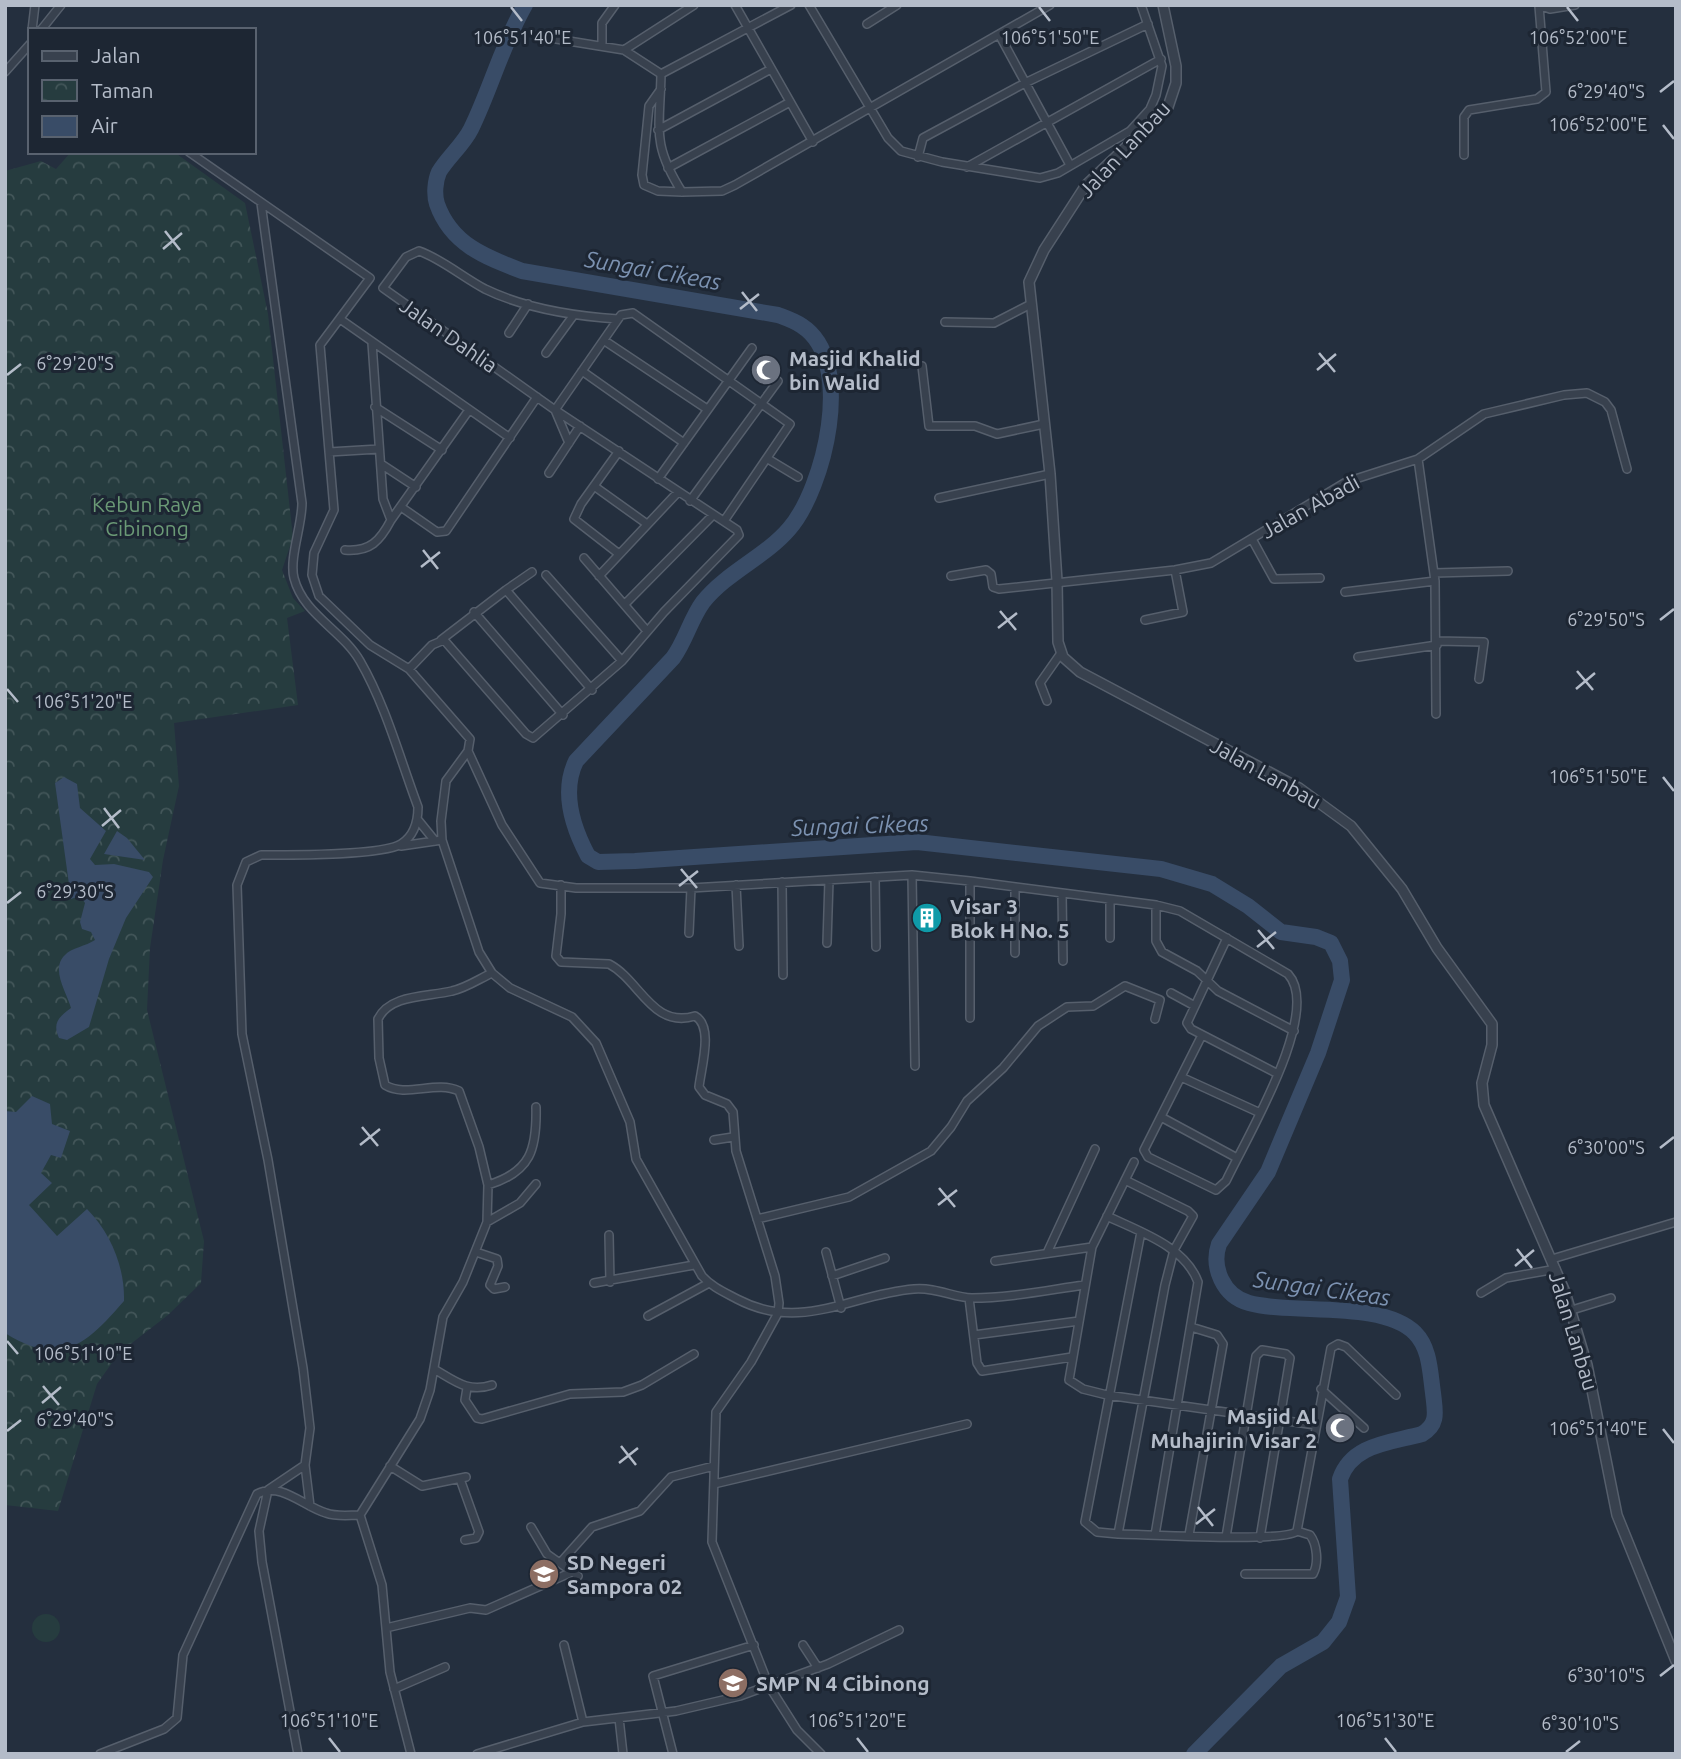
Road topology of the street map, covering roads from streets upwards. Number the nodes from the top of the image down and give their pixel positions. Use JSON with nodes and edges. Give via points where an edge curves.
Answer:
{"nodes":[{"id":1,"x":35,"y":5,"type":"edge"},
{"id":2,"x":61,"y":5,"type":"edge"},
{"id":3,"x":615,"y":5,"type":"edge"},
{"id":4,"x":694,"y":5,"type":"edge"},
{"id":5,"x":735,"y":5,"type":"edge"},
{"id":6,"x":791,"y":5,"type":"edge"},
{"id":7,"x":809,"y":5,"type":"edge"},
{"id":8,"x":897,"y":5,"type":"edge"},
{"id":9,"x":1050,"y":5,"type":"edge"},
{"id":10,"x":1142,"y":5,"type":"edge"},
{"id":11,"x":1163,"y":5,"type":"edge"},
{"id":12,"x":1575,"y":5,"type":"edge"},
{"id":13,"x":1539,"y":6,"type":"edge"},
{"id":14,"x":867,"y":24,"type":"dead end"},
{"id":15,"x":1148,"y":24,"type":"junction"},
{"id":16,"x":32,"y":28,"type":"edge"},
{"id":17,"x":43,"y":28,"type":"edge"},
{"id":18,"x":747,"y":28,"type":"junction"},
{"id":19,"x":1000,"y":36,"type":"junction"},
{"id":20,"x":544,"y":37,"type":"dead end"},
{"id":21,"x":28,"y":46,"type":"edge"},
{"id":22,"x":602,"y":46,"type":"junction"},
{"id":23,"x":624,"y":50,"type":"junction"},
{"id":24,"x":1161,"y":59,"type":"junction"},
{"id":25,"x":771,"y":69,"type":"junction"},
{"id":26,"x":5,"y":72,"type":"edge"},
{"id":27,"x":661,"y":74,"type":"junction"},
{"id":28,"x":1026,"y":83,"type":"junction"},
{"id":29,"x":661,"y":89,"type":"junction"},
{"id":30,"x":790,"y":102,"type":"junction"},
{"id":31,"x":870,"y":106,"type":"junction"},
{"id":32,"x":1046,"y":121,"type":"junction"},
{"id":33,"x":658,"y":130,"type":"junction"},
{"id":34,"x":813,"y":142,"type":"junction"},
{"id":35,"x":192,"y":154,"type":"edge"},
{"id":36,"x":1464,"y":155,"type":"dead end"},
{"id":37,"x":918,"y":157,"type":"junction"},
{"id":38,"x":1070,"y":165,"type":"junction"},
{"id":39,"x":967,"y":167,"type":"junction"},
{"id":40,"x":668,"y":168,"type":"junction"},
{"id":41,"x":682,"y":192,"type":"junction"},
{"id":42,"x":261,"y":204,"type":"junction"},
{"id":43,"x":370,"y":278,"type":"junction"},
{"id":44,"x":383,"y":288,"type":"junction"},
{"id":45,"x":528,"y":304,"type":"junction"},
{"id":46,"x":1029,"y":305,"type":"junction"},
{"id":47,"x":573,"y":316,"type":"junction"},
{"id":48,"x":340,"y":319,"type":"junction"},
{"id":49,"x":618,"y":319,"type":"junction"},
{"id":50,"x":945,"y":322,"type":"dead end"},
{"id":51,"x":509,"y":333,"type":"dead end"},
{"id":52,"x":606,"y":341,"type":"junction"},
{"id":53,"x":372,"y":343,"type":"junction"},
{"id":54,"x":752,"y":348,"type":"dead end"},
{"id":55,"x":546,"y":353,"type":"dead end"},
{"id":56,"x":922,"y":366,"type":"dead end"},
{"id":57,"x":582,"y":371,"type":"junction"},
{"id":58,"x":729,"y":379,"type":"junction"},
{"id":59,"x":778,"y":381,"type":"dead end"},
{"id":60,"x":537,"y":397,"type":"junction"},
{"id":61,"x":761,"y":401,"type":"junction"},
{"id":62,"x":375,"y":407,"type":"junction"},
{"id":63,"x":707,"y":409,"type":"junction"},
{"id":64,"x":469,"y":410,"type":"junction"},
{"id":65,"x":555,"y":410,"type":"junction"},
{"id":66,"x":1044,"y":424,"type":"junction"},
{"id":67,"x":580,"y":426,"type":"junction"},
{"id":68,"x":510,"y":438,"type":"junction"},
{"id":69,"x":569,"y":443,"type":"junction"},
{"id":70,"x":684,"y":443,"type":"junction"},
{"id":71,"x":379,"y":449,"type":"junction"},
{"id":72,"x":442,"y":450,"type":"junction"},
{"id":73,"x":619,"y":451,"type":"junction"},
{"id":74,"x":329,"y":452,"type":"junction"},
{"id":75,"x":768,"y":459,"type":"junction"},
{"id":76,"x":1418,"y":459,"type":"junction"},
{"id":77,"x":381,"y":464,"type":"junction"},
{"id":78,"x":1627,"y":469,"type":"dead end"},
{"id":79,"x":549,"y":474,"type":"dead end"},
{"id":80,"x":1050,"y":474,"type":"junction"},
{"id":81,"x":798,"y":477,"type":"dead end"},
{"id":82,"x":658,"y":479,"type":"junction"},
{"id":83,"x":594,"y":486,"type":"junction"},
{"id":84,"x":416,"y":487,"type":"junction"},
{"id":85,"x":678,"y":492,"type":"junction"},
{"id":86,"x":939,"y":498,"type":"dead end"},
{"id":87,"x":690,"y":501,"type":"junction"},
{"id":88,"x":401,"y":507,"type":"junction"},
{"id":89,"x":713,"y":515,"type":"junction"},
{"id":90,"x":391,"y":520,"type":"junction"},
{"id":91,"x":723,"y":521,"type":"junction"},
{"id":92,"x":647,"y":524,"type":"junction"},
{"id":93,"x":1252,"y":538,"type":"junction"},
{"id":94,"x":345,"y":550,"type":"dead end"},
{"id":95,"x":619,"y":554,"type":"junction"},
{"id":96,"x":584,"y":558,"type":"dead end"},
{"id":97,"x":1175,"y":570,"type":"junction"},
{"id":98,"x":1508,"y":571,"type":"dead end"},
{"id":99,"x":531,"y":572,"type":"dead end"},
{"id":100,"x":546,"y":575,"type":"dead end"},
{"id":101,"x":599,"y":576,"type":"junction"},
{"id":102,"x":951,"y":576,"type":"dead end"},
{"id":103,"x":1434,"y":577,"type":"junction"},
{"id":104,"x":1320,"y":578,"type":"dead end"},
{"id":105,"x":1057,"y":582,"type":"junction"},
{"id":106,"x":506,"y":590,"type":"junction"},
{"id":107,"x":1345,"y":592,"type":"dead end"},
{"id":108,"x":625,"y":604,"type":"junction"},
{"id":109,"x":474,"y":612,"type":"junction"},
{"id":110,"x":1145,"y":620,"type":"dead end"},
{"id":111,"x":647,"y":631,"type":"junction"},
{"id":112,"x":441,"y":640,"type":"junction"},
{"id":113,"x":1437,"y":643,"type":"junction"},
{"id":114,"x":1060,"y":653,"type":"junction"},
{"id":115,"x":1358,"y":657,"type":"dead end"},
{"id":116,"x":622,"y":661,"type":"junction"},
{"id":117,"x":409,"y":669,"type":"junction"},
{"id":118,"x":1479,"y":679,"type":"dead end"},
{"id":119,"x":592,"y":690,"type":"junction"},
{"id":120,"x":1047,"y":701,"type":"dead end"},
{"id":121,"x":1436,"y":714,"type":"dead end"},
{"id":122,"x":563,"y":715,"type":"junction"},
{"id":123,"x":468,"y":751,"type":"junction"},
{"id":124,"x":418,"y":820,"type":"junction"},
{"id":125,"x":438,"y":841,"type":"junction"},
{"id":126,"x":398,"y":846,"type":"junction"},
{"id":127,"x":912,"y":875,"type":"junction"},
{"id":128,"x":875,"y":877,"type":"junction"},
{"id":129,"x":829,"y":880,"type":"junction"},
{"id":130,"x":970,"y":881,"type":"junction"},
{"id":131,"x":782,"y":882,"type":"junction"},
{"id":132,"x":561,"y":885,"type":"junction"},
{"id":133,"x":736,"y":885,"type":"junction"},
{"id":134,"x":1014,"y":887,"type":"junction"},
{"id":135,"x":691,"y":888,"type":"junction"},
{"id":136,"x":1062,"y":893,"type":"junction"},
{"id":137,"x":1110,"y":900,"type":"junction"},
{"id":138,"x":1156,"y":905,"type":"junction"},
{"id":139,"x":689,"y":933,"type":"dead end"},
{"id":140,"x":1110,"y":937,"type":"dead end"},
{"id":141,"x":1227,"y":938,"type":"junction"},
{"id":142,"x":827,"y":943,"type":"dead end"},
{"id":143,"x":739,"y":946,"type":"dead end"},
{"id":144,"x":876,"y":947,"type":"dead end"},
{"id":145,"x":1016,"y":953,"type":"dead end"},
{"id":146,"x":1063,"y":961,"type":"dead end"},
{"id":147,"x":492,"y":973,"type":"junction"},
{"id":148,"x":783,"y":975,"type":"dead end"},
{"id":149,"x":1207,"y":981,"type":"junction"},
{"id":150,"x":1171,"y":993,"type":"dead end"},
{"id":151,"x":1193,"y":1005,"type":"junction"},
{"id":152,"x":970,"y":1018,"type":"dead end"},
{"id":153,"x":1156,"y":1019,"type":"dead end"},
{"id":154,"x":1294,"y":1031,"type":"junction"},
{"id":155,"x":1202,"y":1035,"type":"junction"},
{"id":156,"x":915,"y":1066,"type":"dead end"},
{"id":157,"x":1279,"y":1074,"type":"junction"},
{"id":158,"x":1181,"y":1077,"type":"junction"},
{"id":159,"x":536,"y":1107,"type":"dead end"},
{"id":160,"x":1258,"y":1112,"type":"junction"},
{"id":161,"x":1161,"y":1117,"type":"junction"},
{"id":162,"x":733,"y":1138,"type":"junction"},
{"id":163,"x":713,"y":1140,"type":"dead end"},
{"id":164,"x":1094,"y":1149,"type":"dead end"},
{"id":165,"x":1237,"y":1158,"type":"junction"},
{"id":166,"x":1135,"y":1162,"type":"dead end"},
{"id":167,"x":1125,"y":1180,"type":"junction"},
{"id":168,"x":536,"y":1184,"type":"dead end"},
{"id":169,"x":488,"y":1185,"type":"junction"},
{"id":170,"x":1107,"y":1216,"type":"junction"},
{"id":171,"x":758,"y":1219,"type":"junction"},
{"id":172,"x":487,"y":1222,"type":"junction"},
{"id":173,"x":1676,"y":1222,"type":"edge"},
{"id":174,"x":1140,"y":1232,"type":"junction"},
{"id":175,"x":609,"y":1235,"type":"dead end"},
{"id":176,"x":1092,"y":1247,"type":"junction"},
{"id":177,"x":1174,"y":1250,"type":"junction"},
{"id":178,"x":476,"y":1252,"type":"junction"},
{"id":179,"x":826,"y":1252,"type":"dead end"},
{"id":180,"x":1046,"y":1253,"type":"junction"},
{"id":181,"x":885,"y":1258,"type":"dead end"},
{"id":182,"x":995,"y":1261,"type":"dead end"},
{"id":183,"x":1554,"y":1264,"type":"junction"},
{"id":184,"x":694,"y":1265,"type":"junction"},
{"id":185,"x":832,"y":1276,"type":"junction"},
{"id":186,"x":610,"y":1282,"type":"junction"},
{"id":187,"x":594,"y":1283,"type":"dead end"},
{"id":188,"x":709,"y":1283,"type":"junction"},
{"id":189,"x":1084,"y":1285,"type":"junction"},
{"id":190,"x":505,"y":1287,"type":"dead end"},
{"id":191,"x":1481,"y":1293,"type":"dead end"},
{"id":192,"x":969,"y":1298,"type":"junction"},
{"id":193,"x":1611,"y":1298,"type":"dead end"},
{"id":194,"x":841,"y":1308,"type":"junction"},
{"id":195,"x":1572,"y":1310,"type":"junction"},
{"id":196,"x":778,"y":1313,"type":"junction"},
{"id":197,"x":648,"y":1315,"type":"dead end"},
{"id":198,"x":1079,"y":1321,"type":"junction"},
{"id":199,"x":1191,"y":1327,"type":"junction"},
{"id":200,"x":974,"y":1335,"type":"junction"},
{"id":201,"x":694,"y":1354,"type":"dead end"},
{"id":202,"x":1072,"y":1357,"type":"junction"},
{"id":203,"x":434,"y":1369,"type":"junction"},
{"id":204,"x":492,"y":1385,"type":"dead end"},
{"id":205,"x":467,"y":1388,"type":"junction"},
{"id":206,"x":1321,"y":1389,"type":"junction"},
{"id":207,"x":1107,"y":1395,"type":"junction"},
{"id":208,"x":1396,"y":1395,"type":"dead end"},
{"id":209,"x":1142,"y":1400,"type":"junction"},
{"id":210,"x":1178,"y":1406,"type":"junction"},
{"id":211,"x":1212,"y":1411,"type":"junction"},
{"id":212,"x":1247,"y":1414,"type":"junction"},
{"id":213,"x":1280,"y":1419,"type":"junction"},
{"id":214,"x":967,"y":1424,"type":"dead end"},
{"id":215,"x":1315,"y":1425,"type":"junction"},
{"id":216,"x":1364,"y":1428,"type":"dead end"},
{"id":217,"x":305,"y":1465,"type":"junction"},
{"id":218,"x":390,"y":1466,"type":"junction"},
{"id":219,"x":714,"y":1466,"type":"junction"},
{"id":220,"x":714,"y":1484,"type":"junction"},
{"id":221,"x":268,"y":1490,"type":"junction"},
{"id":222,"x":310,"y":1506,"type":"junction"},
{"id":223,"x":360,"y":1515,"type":"junction"},
{"id":224,"x":531,"y":1527,"type":"dead end"},
{"id":225,"x":1297,"y":1531,"type":"junction"},
{"id":226,"x":1118,"y":1534,"type":"junction"},
{"id":227,"x":1155,"y":1535,"type":"junction"},
{"id":228,"x":1189,"y":1535,"type":"junction"},
{"id":229,"x":1226,"y":1537,"type":"junction"},
{"id":230,"x":1260,"y":1538,"type":"junction"},
{"id":231,"x":465,"y":1540,"type":"dead end"},
{"id":232,"x":559,"y":1563,"type":"junction"},
{"id":233,"x":1245,"y":1574,"type":"dead end"},
{"id":234,"x":386,"y":1628,"type":"junction"},
{"id":235,"x":899,"y":1630,"type":"dead end"},
{"id":236,"x":564,"y":1645,"type":"dead end"},
{"id":237,"x":754,"y":1645,"type":"junction"},
{"id":238,"x":803,"y":1645,"type":"dead end"},
{"id":239,"x":1676,"y":1661,"type":"edge"},
{"id":240,"x":445,"y":1667,"type":"dead end"},
{"id":241,"x":818,"y":1668,"type":"junction"},
{"id":242,"x":769,"y":1686,"type":"junction"},
{"id":243,"x":394,"y":1689,"type":"junction"},
{"id":244,"x":660,"y":1714,"type":"junction"},
{"id":245,"x":619,"y":1718,"type":"junction"},
{"id":246,"x":583,"y":1722,"type":"junction"},
{"id":247,"x":100,"y":1754,"type":"edge"},
{"id":248,"x":298,"y":1754,"type":"edge"},
{"id":249,"x":411,"y":1754,"type":"edge"},
{"id":250,"x":477,"y":1754,"type":"edge"},
{"id":251,"x":623,"y":1754,"type":"edge"},
{"id":252,"x":673,"y":1754,"type":"edge"},
{"id":253,"x":821,"y":1754,"type":"edge"}],
"edges":[{"from":1,"to":16,"type":"street"},
{"from":2,"to":17,"type":"street"},
{"from":3,"to":22,"type":"street","via":[[602,23]]},
{"from":4,"to":23,"type":"street"},
{"from":5,"to":18,"type":"street"},
{"from":6,"to":18,"type":"street"},
{"from":7,"to":31,"type":"street"},
{"from":8,"to":14,"type":"street"},
{"from":9,"to":19,"type":"street"},
{"from":10,"to":15,"type":"street"},
{"from":11,"to":46,"type":"street","name":"Jalan Lanbau","via":[[1177,66],[1174,95],[1155,122],[1086,185],[1036,264],[1029,282]]},
{"from":12,"to":13,"type":"street"},
{"from":13,"to":36,"type":"street","via":[[1546,92],[1538,99],[1469,110],[1464,117]]},
{"from":15,"to":24,"type":"street"},
{"from":15,"to":28,"type":"street"},
{"from":18,"to":25,"type":"street"},
{"from":18,"to":27,"type":"street"},
{"from":19,"to":28,"type":"street"},
{"from":19,"to":31,"type":"street"},
{"from":20,"to":22,"type":"street"},
{"from":21,"to":26,"type":"street"},
{"from":22,"to":23,"type":"street"},
{"from":23,"to":27,"type":"street"},
{"from":24,"to":32,"type":"street"},
{"from":24,"to":38,"type":"street","via":[[1156,94],[1146,116],[1130,131]]},
{"from":25,"to":30,"type":"street"},
{"from":25,"to":33,"type":"street"},
{"from":27,"to":29,"type":"street"},
{"from":28,"to":32,"type":"street"},
{"from":28,"to":37,"type":"street","via":[[923,138]]},
{"from":29,"to":33,"type":"street"},
{"from":29,"to":41,"type":"street","via":[[649,106],[642,180],[658,191]]},
{"from":30,"to":34,"type":"street"},
{"from":30,"to":40,"type":"street"},
{"from":31,"to":34,"type":"street"},
{"from":31,"to":37,"type":"street","via":[[894,146]]},
{"from":32,"to":38,"type":"street"},
{"from":32,"to":39,"type":"street"},
{"from":33,"to":40,"type":"street"},
{"from":34,"to":41,"type":"street","via":[[722,191]]},
{"from":35,"to":42,"type":"street"},
{"from":37,"to":39,"type":"street"},
{"from":38,"to":39,"type":"street","via":[[1040,178]]},
{"from":40,"to":41,"type":"street"},
{"from":42,"to":43,"type":"street"},
{"from":42,"to":124,"type":"street","via":[[302,503],[293,577],[312,609],[348,643],[365,670],[418,807]]},
{"from":43,"to":44,"type":"street"},
{"from":43,"to":48,"type":"street"},
{"from":44,"to":45,"type":"street","name":"Jalan Dahlia","via":[[406,257],[419,251],[490,291]]},
{"from":44,"to":60,"type":"street","name":"Jalan Dahlia"},
{"from":45,"to":47,"type":"street","name":"Jalan Dahlia"},
{"from":45,"to":51,"type":"street"},
{"from":46,"to":50,"type":"street","via":[[994,323]]},
{"from":46,"to":66,"type":"street","name":"Jalan Lanbau"},
{"from":47,"to":49,"type":"street","name":"Jalan Dahlia"},
{"from":47,"to":55,"type":"street"},
{"from":48,"to":53,"type":"street"},
{"from":48,"to":74,"type":"street","via":[[320,345]]},
{"from":49,"to":52,"type":"street"},
{"from":49,"to":58,"type":"street","name":"Jalan Dahlia","via":[[625,312],[633,313]]},
{"from":52,"to":57,"type":"street"},
{"from":52,"to":63,"type":"street"},
{"from":53,"to":62,"type":"street"},
{"from":53,"to":64,"type":"street"},
{"from":54,"to":58,"type":"street"},
{"from":56,"to":66,"type":"street","via":[[929,426],[975,426],[997,434]]},
{"from":57,"to":65,"type":"street"},
{"from":57,"to":70,"type":"street"},
{"from":58,"to":61,"type":"street"},
{"from":58,"to":63,"type":"street"},
{"from":59,"to":61,"type":"street"},
{"from":60,"to":65,"type":"street","name":"Jalan Dahlia"},
{"from":60,"to":68,"type":"street"},
{"from":61,"to":75,"type":"street","via":[[790,424]]},
{"from":61,"to":87,"type":"street"},
{"from":62,"to":71,"type":"street"},
{"from":62,"to":72,"type":"street"},
{"from":63,"to":70,"type":"street"},
{"from":64,"to":68,"type":"street"},
{"from":64,"to":72,"type":"street"},
{"from":65,"to":67,"type":"street","name":"Jalan Dahlia"},
{"from":65,"to":69,"type":"street"},
{"from":66,"to":80,"type":"street","name":"Jalan Lanbau"},
{"from":67,"to":69,"type":"street"},
{"from":67,"to":73,"type":"street","name":"Jalan Dahlia"},
{"from":68,"to":88,"type":"street","via":[[443,533]]},
{"from":69,"to":79,"type":"street"},
{"from":70,"to":82,"type":"street"},
{"from":71,"to":74,"type":"street"},
{"from":71,"to":77,"type":"street"},
{"from":72,"to":84,"type":"street"},
{"from":73,"to":82,"type":"street","name":"Jalan Dahlia"},
{"from":73,"to":83,"type":"street"},
{"from":74,"to":117,"type":"street","via":[[334,510],[314,553],[316,592],[370,645]]},
{"from":75,"to":81,"type":"street"},
{"from":75,"to":91,"type":"street"},
{"from":76,"to":78,"type":"street","name":"Jalan Abadi","via":[[1484,414],[1587,393],[1611,410]]},
{"from":76,"to":93,"type":"street","name":"Jalan Abadi","via":[[1346,482]]},
{"from":76,"to":103,"type":"street"},
{"from":77,"to":84,"type":"street"},
{"from":77,"to":90,"type":"street","via":[[383,499]]},
{"from":80,"to":86,"type":"street"},
{"from":80,"to":105,"type":"street","name":"Jalan Lanbau"},
{"from":82,"to":85,"type":"street","name":"Jalan Dahlia"},
{"from":83,"to":92,"type":"street"},
{"from":83,"to":95,"type":"street","via":[[574,519]]},
{"from":84,"to":88,"type":"street"},
{"from":85,"to":87,"type":"street","name":"Jalan Dahlia"},
{"from":85,"to":92,"type":"street"},
{"from":87,"to":89,"type":"street","name":"Jalan Dahlia"},
{"from":88,"to":90,"type":"street"},
{"from":89,"to":91,"type":"street","name":"Jalan Dahlia"},
{"from":89,"to":108,"type":"street"},
{"from":90,"to":94,"type":"street","via":[[380,539],[366,549]]},
{"from":91,"to":111,"type":"street","name":"Jalan Dahlia","via":[[737,530],[737,540]]},
{"from":92,"to":95,"type":"street"},
{"from":93,"to":97,"type":"street","name":"Jalan Abadi","via":[[1211,563]]},
{"from":93,"to":104,"type":"street","via":[[1274,579]]},
{"from":95,"to":101,"type":"street"},
{"from":96,"to":101,"type":"street"},
{"from":97,"to":105,"type":"street","name":"Jalan Abadi"},
{"from":97,"to":110,"type":"street","via":[[1183,612]]},
{"from":98,"to":103,"type":"street"},
{"from":99,"to":106,"type":"street"},
{"from":100,"to":116,"type":"street"},
{"from":101,"to":108,"type":"street"},
{"from":102,"to":105,"type":"street","name":"Jalan Abadi","via":[[986,570],[993,587],[999,589]]},
{"from":103,"to":107,"type":"street"},
{"from":103,"to":113,"type":"street"},
{"from":105,"to":114,"type":"street","name":"Jalan Lanbau"},
{"from":106,"to":109,"type":"street"},
{"from":106,"to":119,"type":"street"},
{"from":108,"to":111,"type":"street"},
{"from":109,"to":112,"type":"street"},
{"from":109,"to":122,"type":"street"},
{"from":111,"to":116,"type":"street"},
{"from":112,"to":117,"type":"street"},
{"from":112,"to":122,"type":"street","via":[[533,738]]},
{"from":113,"to":115,"type":"street"},
{"from":113,"to":118,"type":"street","via":[[1484,642]]},
{"from":113,"to":121,"type":"street"},
{"from":114,"to":120,"type":"street","via":[[1041,679]]},
{"from":114,"to":183,"type":"street","name":"Jalan Lanbau","via":[[1080,672],[1299,788],[1337,814],[1386,865],[1437,948],[1492,1024],[1492,1045],[1482,1083],[1484,1105]]},
{"from":116,"to":119,"type":"street"},
{"from":117,"to":123,"type":"street","via":[[466,734],[471,743]]},
{"from":119,"to":122,"type":"street"},
{"from":123,"to":125,"type":"street","via":[[443,790]]},
{"from":123,"to":132,"type":"street","via":[[502,825],[534,877],[540,883]]},
{"from":124,"to":125,"type":"street"},
{"from":124,"to":126,"type":"street"},
{"from":125,"to":126,"type":"street"},
{"from":125,"to":147,"type":"street","via":[[479,952]]},
{"from":126,"to":217,"type":"street","via":[[362,852],[261,855],[246,862],[237,885],[242,1034],[303,1368],[310,1427]]},
{"from":127,"to":128,"type":"street"},
{"from":127,"to":130,"type":"street"},
{"from":127,"to":156,"type":"street"},
{"from":128,"to":129,"type":"street"},
{"from":128,"to":144,"type":"street"},
{"from":129,"to":131,"type":"street"},
{"from":129,"to":142,"type":"street"},
{"from":130,"to":134,"type":"street"},
{"from":130,"to":152,"type":"street"},
{"from":131,"to":133,"type":"street"},
{"from":131,"to":148,"type":"street"},
{"from":132,"to":135,"type":"street"},
{"from":132,"to":162,"type":"street","via":[[556,956],[566,963],[609,964],[662,1014],[676,1020],[701,1019],[705,1031],[699,1087],[705,1095],[731,1107]]},
{"from":133,"to":135,"type":"street"},
{"from":133,"to":143,"type":"street"},
{"from":134,"to":136,"type":"street"},
{"from":134,"to":145,"type":"street"},
{"from":135,"to":139,"type":"street"},
{"from":136,"to":137,"type":"street"},
{"from":136,"to":146,"type":"street"},
{"from":137,"to":138,"type":"street"},
{"from":137,"to":140,"type":"street"},
{"from":138,"to":141,"type":"street","via":[[1197,918]]},
{"from":138,"to":149,"type":"street","via":[[1156,941],[1161,952]]},
{"from":141,"to":149,"type":"street"},
{"from":141,"to":154,"type":"street","via":[[1294,981],[1298,998]]},
{"from":147,"to":169,"type":"street","via":[[452,991],[410,998],[381,1012],[378,1019],[385,1085],[444,1086],[459,1091]]},
{"from":147,"to":184,"type":"street","via":[[510,988],[572,1017],[596,1043],[629,1122],[636,1159]]},
{"from":149,"to":151,"type":"street"},
{"from":149,"to":154,"type":"street"},
{"from":150,"to":151,"type":"street"},
{"from":151,"to":155,"type":"street","via":[[1187,1023]]},
{"from":153,"to":171,"type":"street","via":[[1160,1000],[1125,986],[1091,1007],[1061,1010],[1032,1032],[1003,1068],[974,1093],[930,1152],[849,1197]]},
{"from":154,"to":157,"type":"street"},
{"from":155,"to":157,"type":"street"},
{"from":155,"to":158,"type":"street"},
{"from":157,"to":160,"type":"street"},
{"from":158,"to":160,"type":"street"},
{"from":158,"to":161,"type":"street"},
{"from":159,"to":169,"type":"street","via":[[535,1141],[524,1165]]},
{"from":160,"to":165,"type":"street"},
{"from":161,"to":165,"type":"street"},
{"from":161,"to":165,"type":"street","via":[[1145,1144],[1148,1157],[1216,1190]]},
{"from":162,"to":163,"type":"street"},
{"from":162,"to":171,"type":"street"},
{"from":164,"to":180,"type":"street"},
{"from":166,"to":167,"type":"street"},
{"from":167,"to":170,"type":"street"},
{"from":167,"to":177,"type":"street","via":[[1192,1214]]},
{"from":168,"to":172,"type":"street","via":[[520,1203]]},
{"from":169,"to":172,"type":"street"},
{"from":170,"to":174,"type":"street"},
{"from":170,"to":176,"type":"street"},
{"from":171,"to":196,"type":"street","via":[[776,1283]]},
{"from":172,"to":178,"type":"street"},
{"from":173,"to":183,"type":"street"},
{"from":174,"to":177,"type":"street"},
{"from":174,"to":207,"type":"street"},
{"from":175,"to":186,"type":"street"},
{"from":176,"to":180,"type":"street"},
{"from":176,"to":189,"type":"street"},
{"from":177,"to":199,"type":"street","via":[[1198,1282]]},
{"from":177,"to":209,"type":"street"},
{"from":178,"to":190,"type":"street","via":[[497,1259],[490,1285]]},
{"from":178,"to":203,"type":"street","via":[[443,1317]]},
{"from":179,"to":185,"type":"street"},
{"from":180,"to":182,"type":"street"},
{"from":181,"to":185,"type":"street"},
{"from":183,"to":191,"type":"street","via":[[1506,1278]]},
{"from":183,"to":195,"type":"street","name":"Jalan Lanbau"},
{"from":184,"to":186,"type":"street"},
{"from":184,"to":188,"type":"street"},
{"from":185,"to":194,"type":"street"},
{"from":186,"to":187,"type":"street"},
{"from":188,"to":196,"type":"street","via":[[748,1305]]},
{"from":188,"to":197,"type":"street"},
{"from":189,"to":192,"type":"street"},
{"from":189,"to":198,"type":"street"},
{"from":192,"to":194,"type":"street","via":[[942,1290],[911,1289]]},
{"from":192,"to":200,"type":"street"},
{"from":193,"to":195,"type":"street"},
{"from":194,"to":196,"type":"street"},
{"from":195,"to":239,"type":"street","name":"Jalan Lanbau","via":[[1617,1515]]},
{"from":196,"to":219,"type":"street","via":[[716,1412]]},
{"from":198,"to":200,"type":"street"},
{"from":198,"to":202,"type":"street"},
{"from":199,"to":210,"type":"street"},
{"from":199,"to":211,"type":"street","via":[[1222,1340]]},
{"from":200,"to":202,"type":"street","via":[[982,1371]]},
{"from":201,"to":205,"type":"street","via":[[623,1392],[570,1394],[482,1419],[465,1400]]},
{"from":202,"to":207,"type":"street","via":[[1069,1380]]},
{"from":203,"to":205,"type":"street"},
{"from":203,"to":218,"type":"street","via":[[420,1419]]},
{"from":204,"to":205,"type":"street"},
{"from":206,"to":208,"type":"street","via":[[1329,1351],[1338,1344]]},
{"from":206,"to":215,"type":"street"},
{"from":206,"to":216,"type":"street"},
{"from":207,"to":209,"type":"street"},
{"from":207,"to":226,"type":"street","via":[[1084,1515],[1092,1530]]},
{"from":209,"to":210,"type":"street"},
{"from":209,"to":226,"type":"street"},
{"from":210,"to":211,"type":"street"},
{"from":210,"to":227,"type":"street"},
{"from":211,"to":212,"type":"street"},
{"from":211,"to":228,"type":"street"},
{"from":212,"to":213,"type":"street"},
{"from":212,"to":213,"type":"street","via":[[1262,1350],[1286,1354],[1290,1360]]},
{"from":212,"to":229,"type":"street"},
{"from":213,"to":215,"type":"street"},
{"from":213,"to":230,"type":"street"},
{"from":214,"to":220,"type":"street"},
{"from":215,"to":225,"type":"street"},
{"from":217,"to":221,"type":"street"},
{"from":217,"to":222,"type":"street"},
{"from":218,"to":223,"type":"street"},
{"from":218,"to":231,"type":"street","via":[[422,1486],[463,1478],[479,1532],[476,1538]]},
{"from":219,"to":220,"type":"street"},
{"from":219,"to":232,"type":"street","via":[[671,1477],[640,1511],[592,1527]]},
{"from":220,"to":237,"type":"street","via":[[712,1542]]},
{"from":221,"to":222,"type":"street"},
{"from":221,"to":247,"type":"street","via":[[257,1494],[183,1655],[177,1718],[164,1729]]},
{"from":221,"to":248,"type":"street","via":[[259,1531],[262,1562]]},
{"from":222,"to":223,"type":"street","via":[[327,1514]]},
{"from":223,"to":234,"type":"street","via":[[382,1585]]},
{"from":224,"to":232,"type":"street","via":[[544,1550]]},
{"from":225,"to":230,"type":"street","via":[[1291,1536]]},
{"from":225,"to":233,"type":"street","via":[[1310,1535],[1315,1544],[1313,1574]]},
{"from":226,"to":227,"type":"street"},
{"from":227,"to":228,"type":"street"},
{"from":228,"to":229,"type":"street"},
{"from":229,"to":230,"type":"street"},
{"from":232,"to":234,"type":"street","via":[[575,1574],[486,1610],[470,1608]]},
{"from":234,"to":243,"type":"street"},
{"from":235,"to":241,"type":"street"},
{"from":236,"to":246,"type":"street"},
{"from":237,"to":242,"type":"street"},
{"from":237,"to":244,"type":"street","via":[[656,1674],[652,1679]]},
{"from":238,"to":241,"type":"street"},
{"from":240,"to":243,"type":"street"},
{"from":241,"to":242,"type":"street"},
{"from":242,"to":244,"type":"street"},
{"from":242,"to":253,"type":"street","via":[[797,1730]]},
{"from":243,"to":249,"type":"street"},
{"from":244,"to":245,"type":"street"},
{"from":244,"to":252,"type":"street"},
{"from":245,"to":246,"type":"street"},
{"from":245,"to":251,"type":"street"},
{"from":246,"to":250,"type":"street"}]}
